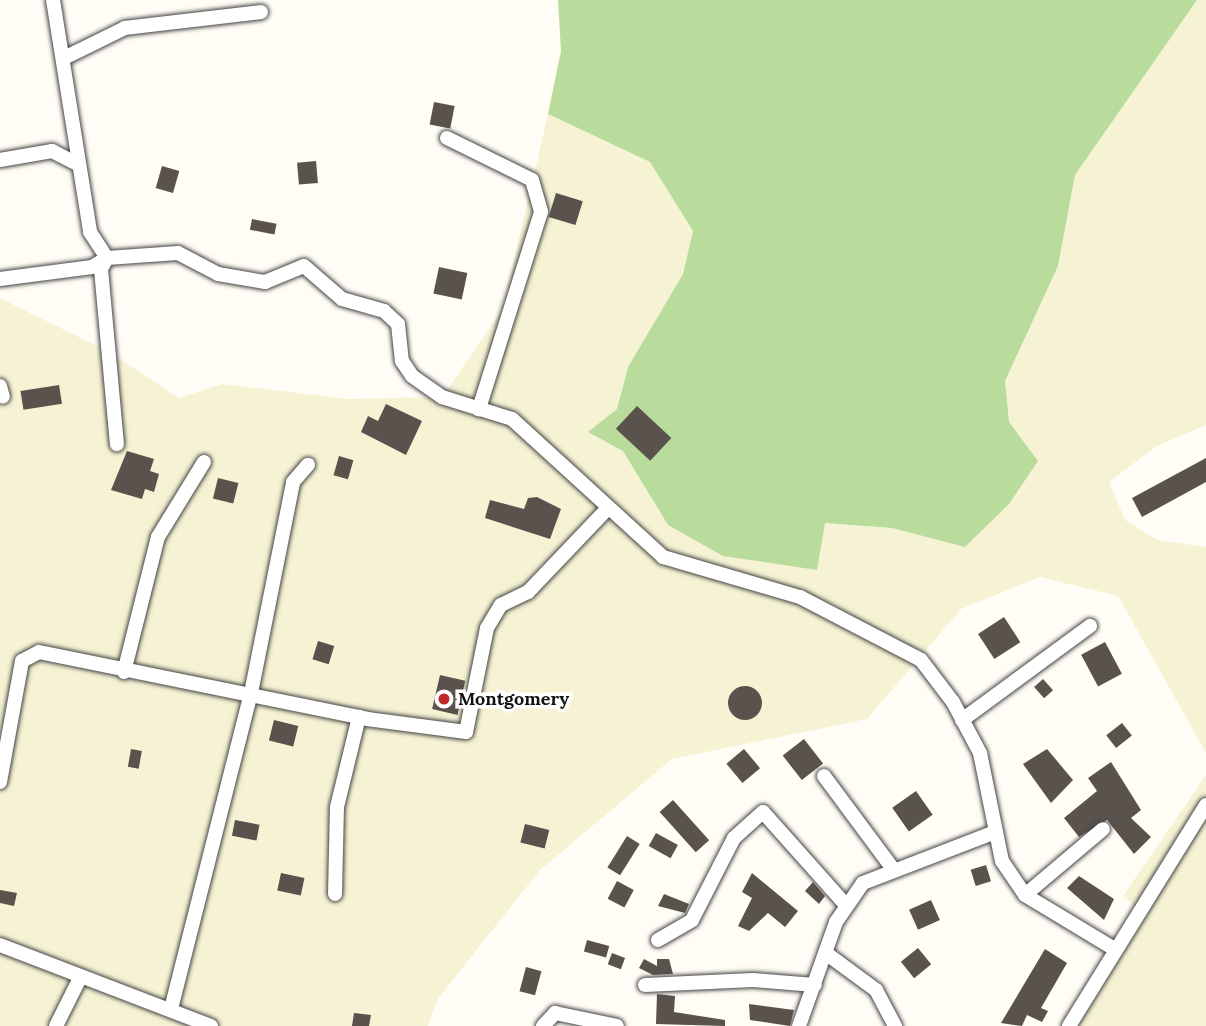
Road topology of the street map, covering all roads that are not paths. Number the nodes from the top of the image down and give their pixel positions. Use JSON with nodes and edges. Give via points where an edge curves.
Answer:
{"nodes":[{"id":1,"x":53,"y":0,"type":"edge"},
{"id":2,"x":261,"y":12,"type":"dead end"},
{"id":3,"x":64,"y":58,"type":"junction"},
{"id":4,"x":447,"y":138,"type":"dead end"},
{"id":5,"x":0,"y":160,"type":"edge"},
{"id":6,"x":78,"y":164,"type":"junction"},
{"id":7,"x":107,"y":258,"type":"junction"},
{"id":8,"x":0,"y":279,"type":"edge"},
{"id":9,"x":479,"y":409,"type":"junction"},
{"id":10,"x":117,"y":444,"type":"dead end"},
{"id":11,"x":204,"y":462,"type":"dead end"},
{"id":12,"x":308,"y":465,"type":"dead end"},
{"id":13,"x":606,"y":510,"type":"junction"},
{"id":14,"x":1090,"y":626,"type":"dead end"},
{"id":15,"x":124,"y":672,"type":"junction"},
{"id":16,"x":251,"y":693,"type":"junction"},
{"id":17,"x":359,"y":717,"type":"junction"},
{"id":18,"x":962,"y":720,"type":"junction"},
{"id":19,"x":824,"y":776,"type":"dead end"},
{"id":20,"x":0,"y":782,"type":"edge"},
{"id":21,"x":1206,"y":805,"type":"edge"},
{"id":22,"x":1103,"y":829,"type":"dead end"},
{"id":23,"x":995,"y":832,"type":"junction"},
{"id":24,"x":893,"y":869,"type":"junction"},
{"id":25,"x":335,"y":894,"type":"dead end"},
{"id":26,"x":1025,"y":895,"type":"junction"},
{"id":27,"x":845,"y":904,"type":"junction"},
{"id":28,"x":658,"y":940,"type":"dead end"},
{"id":29,"x":0,"y":945,"type":"edge"},
{"id":30,"x":1113,"y":948,"type":"junction"},
{"id":31,"x":827,"y":954,"type":"junction"},
{"id":32,"x":79,"y":980,"type":"junction"},
{"id":33,"x":645,"y":985,"type":"dead end"},
{"id":34,"x":815,"y":985,"type":"junction"},
{"id":35,"x":171,"y":1009,"type":"junction"},
{"id":36,"x":56,"y":1026,"type":"edge"},
{"id":37,"x":211,"y":1026,"type":"edge"},
{"id":38,"x":543,"y":1026,"type":"edge"},
{"id":39,"x":617,"y":1026,"type":"edge"},
{"id":40,"x":799,"y":1026,"type":"edge"},
{"id":41,"x":895,"y":1026,"type":"edge"},
{"id":42,"x":1069,"y":1026,"type":"edge"}],
"edges":[{"from":1,"to":3,"type":"street"},
{"from":2,"to":3,"type":"street","via":[[125,28]]},
{"from":3,"to":6,"type":"street"},
{"from":4,"to":9,"type":"street","via":[[532,180],[541,212]]},
{"from":5,"to":6,"type":"street","via":[[52,151]]},
{"from":6,"to":7,"type":"street","via":[[90,232]]},
{"from":7,"to":8,"type":"street","via":[[92,267]]},
{"from":7,"to":9,"type":"street","via":[[178,253],[218,274],[265,282],[304,266],[342,299],[384,311],[398,324],[402,361],[412,376],[442,397]]},
{"from":7,"to":10,"type":"street","via":[[101,269]]},
{"from":9,"to":13,"type":"street","via":[[512,419]]},
{"from":11,"to":15,"type":"street","via":[[158,537]]},
{"from":12,"to":16,"type":"street","via":[[293,482]]},
{"from":13,"to":17,"type":"street","via":[[528,592],[501,605],[487,628],[466,732]]},
{"from":13,"to":18,"type":"street","via":[[663,557],[800,597],[921,660]]},
{"from":14,"to":18,"type":"street"},
{"from":15,"to":16,"type":"street"},
{"from":15,"to":20,"type":"street","via":[[39,652],[22,661]]},
{"from":16,"to":17,"type":"street"},
{"from":16,"to":35,"type":"street"},
{"from":17,"to":25,"type":"street","via":[[337,807]]},
{"from":18,"to":23,"type":"street","via":[[980,754]]},
{"from":19,"to":24,"type":"street"},
{"from":21,"to":30,"type":"street"},
{"from":22,"to":26,"type":"street"},
{"from":23,"to":24,"type":"street"},
{"from":23,"to":26,"type":"street","via":[[1002,861]]},
{"from":24,"to":27,"type":"street","via":[[863,883]]},
{"from":26,"to":30,"type":"street"},
{"from":27,"to":28,"type":"street","via":[[763,812],[734,838],[692,920]]},
{"from":27,"to":31,"type":"street"},
{"from":29,"to":32,"type":"street"},
{"from":30,"to":42,"type":"street"},
{"from":31,"to":34,"type":"street"},
{"from":31,"to":41,"type":"street","via":[[876,990]]},
{"from":32,"to":35,"type":"street"},
{"from":32,"to":36,"type":"street"},
{"from":33,"to":34,"type":"street","via":[[753,980]]},
{"from":34,"to":40,"type":"street"},
{"from":35,"to":37,"type":"street"},
{"from":38,"to":39,"type":"street","via":[[555,1013]]}]}
